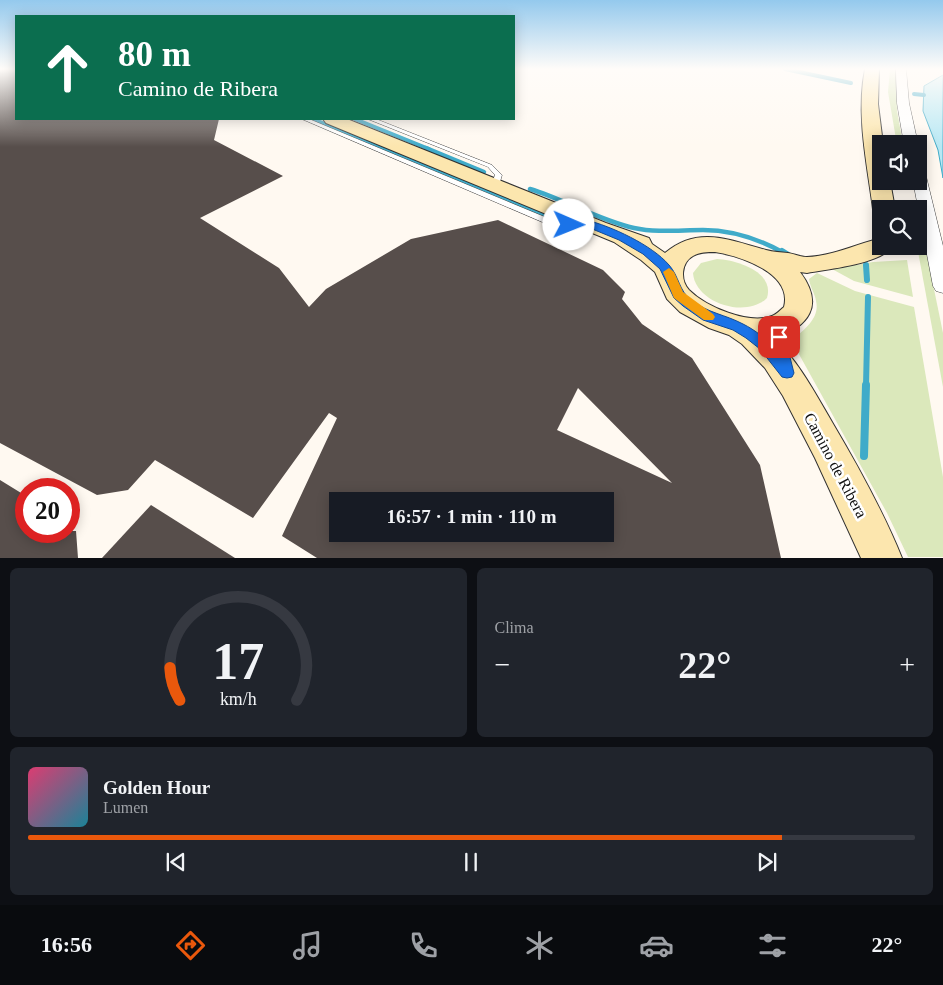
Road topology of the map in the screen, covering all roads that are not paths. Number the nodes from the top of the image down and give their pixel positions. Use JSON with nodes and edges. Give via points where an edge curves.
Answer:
{"nodes":[{"id":1,"x":870,"y":95,"type":"edge"},
{"id":2,"x":902,"y":95,"type":"edge"},
{"id":3,"x":307,"y":120,"type":"edge"},
{"id":4,"x":334,"y":120,"type":"edge"},
{"id":5,"x":374,"y":120,"type":"edge"},
{"id":6,"x":909,"y":135,"type":"edge"},
{"id":7,"x":495,"y":185,"type":"junction"},
{"id":8,"x":922,"y":190,"type":"edge"},
{"id":9,"x":883,"y":200,"type":"edge"},
{"id":10,"x":586,"y":223,"type":"junction"},
{"id":11,"x":623,"y":238,"type":"junction"},
{"id":12,"x":685,"y":250,"type":"junction"},
{"id":13,"x":872,"y":250,"type":"edge"},
{"id":14,"x":760,"y":256,"type":"joint"},
{"id":15,"x":806,"y":270,"type":"junction"},
{"id":16,"x":670,"y":274,"type":"junction"},
{"id":17,"x":943,"y":286,"type":"edge"},
{"id":18,"x":780,"y":325,"type":"junction"},
{"id":19,"x":738,"y":326,"type":"junction"},
{"id":20,"x":787,"y":373,"type":"junction"},
{"id":21,"x":882,"y":558,"type":"edge"}],
"edges":[{"from":1,"to":9,"type":"main road"},
{"from":2,"to":6,"type":"street"},
{"from":3,"to":10,"type":"lane","via":[[550,222]]},
{"from":4,"to":7,"type":"main road"},
{"from":5,"to":7,"type":"lane","via":[[490,166],[499,175]]},
{"from":7,"to":10,"type":"main road"},
{"from":8,"to":17,"type":"street"},
{"from":10,"to":11,"type":"main road"},
{"from":11,"to":12,"type":"main road"},
{"from":11,"to":16,"type":"main road","via":[[656,259]]},
{"from":12,"to":14,"type":"main road","via":[[696,246],[730,246]]},
{"from":12,"to":16,"type":"main road","via":[[673,261]]},
{"from":13,"to":15,"type":"main road"},
{"from":14,"to":15,"type":"main road","via":[[780,268]]},
{"from":15,"to":18,"type":"main road","via":[[798,308]]},
{"from":16,"to":19,"type":"main road","via":[[678,295],[687,303],[708,316]]},
{"from":18,"to":19,"type":"main road","via":[[753,329]]},
{"from":18,"to":20,"type":"main road","name":"Camino de Ribera"},
{"from":19,"to":20,"type":"main road","name":"Camino de Ribera","via":[[764,346]]},
{"from":20,"to":21,"type":"main road","name":"Camino de Ribera","via":[[850,487]]}]}
